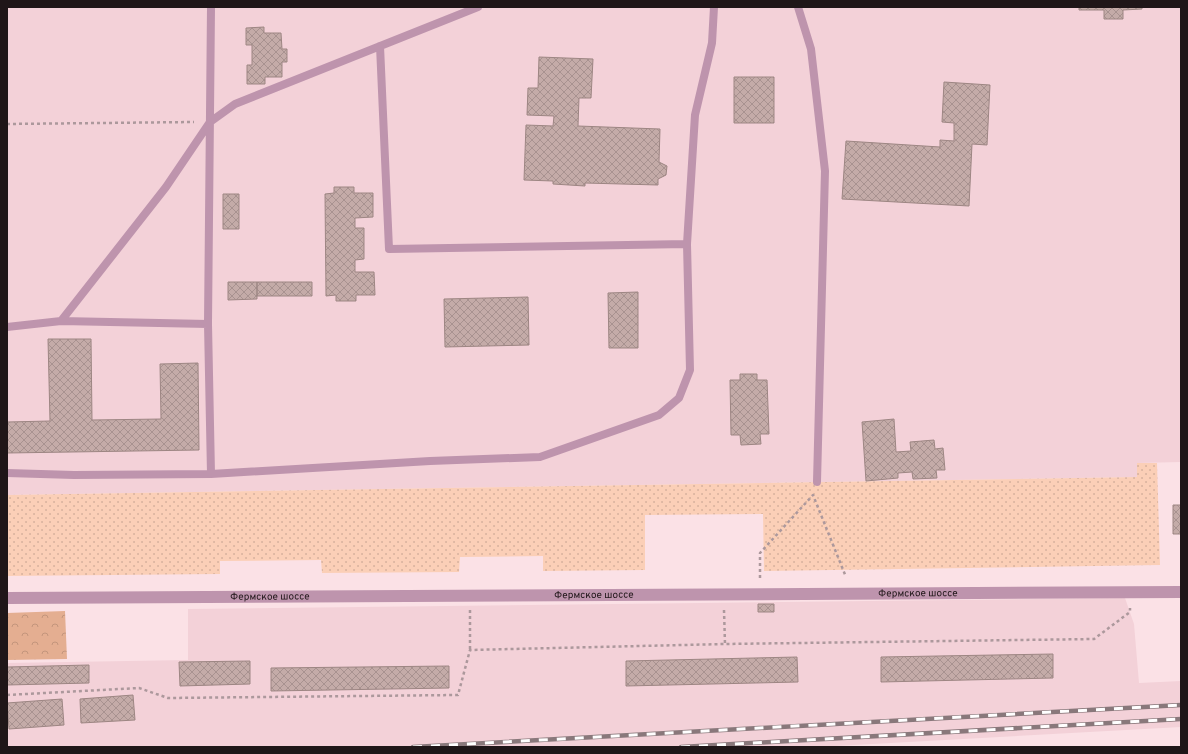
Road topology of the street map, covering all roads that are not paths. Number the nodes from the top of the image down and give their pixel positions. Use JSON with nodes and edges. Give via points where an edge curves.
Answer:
{"nodes":[{"id":1,"x":211,"y":7,"type":"edge"},
{"id":2,"x":478,"y":7,"type":"edge"},
{"id":3,"x":714,"y":7,"type":"edge"},
{"id":4,"x":798,"y":7,"type":"edge"},
{"id":5,"x":380,"y":46,"type":"junction"},
{"id":6,"x":210,"y":122,"type":"junction"},
{"id":7,"x":687,"y":244,"type":"junction"},
{"id":8,"x":61,"y":321,"type":"junction"},
{"id":9,"x":208,"y":324,"type":"junction"},
{"id":10,"x":7,"y":327,"type":"edge"},
{"id":11,"x":7,"y":473,"type":"edge"},
{"id":12,"x":211,"y":474,"type":"junction"},
{"id":13,"x":817,"y":482,"type":"dead end"},
{"id":14,"x":1181,"y":592,"type":"edge"},
{"id":15,"x":7,"y":598,"type":"edge"}],
"edges":[{"from":1,"to":6,"type":"lane"},
{"from":2,"to":5,"type":"lane"},
{"from":3,"to":7,"type":"lane","via":[[712,43],[694,115]]},
{"from":4,"to":13,"type":"lane","via":[[811,50],[825,171]]},
{"from":5,"to":6,"type":"lane","via":[[235,104]]},
{"from":5,"to":7,"type":"lane","via":[[389,249]]},
{"from":6,"to":8,"type":"lane","via":[[166,187]]},
{"from":6,"to":9,"type":"lane"},
{"from":7,"to":12,"type":"lane","via":[[690,370],[679,398],[659,415],[540,457]]},
{"from":8,"to":9,"type":"lane"},
{"from":8,"to":10,"type":"lane"},
{"from":9,"to":12,"type":"lane"},
{"from":11,"to":12,"type":"lane"},
{"from":14,"to":15,"type":"street","name":"Фермское шоссе"}]}
